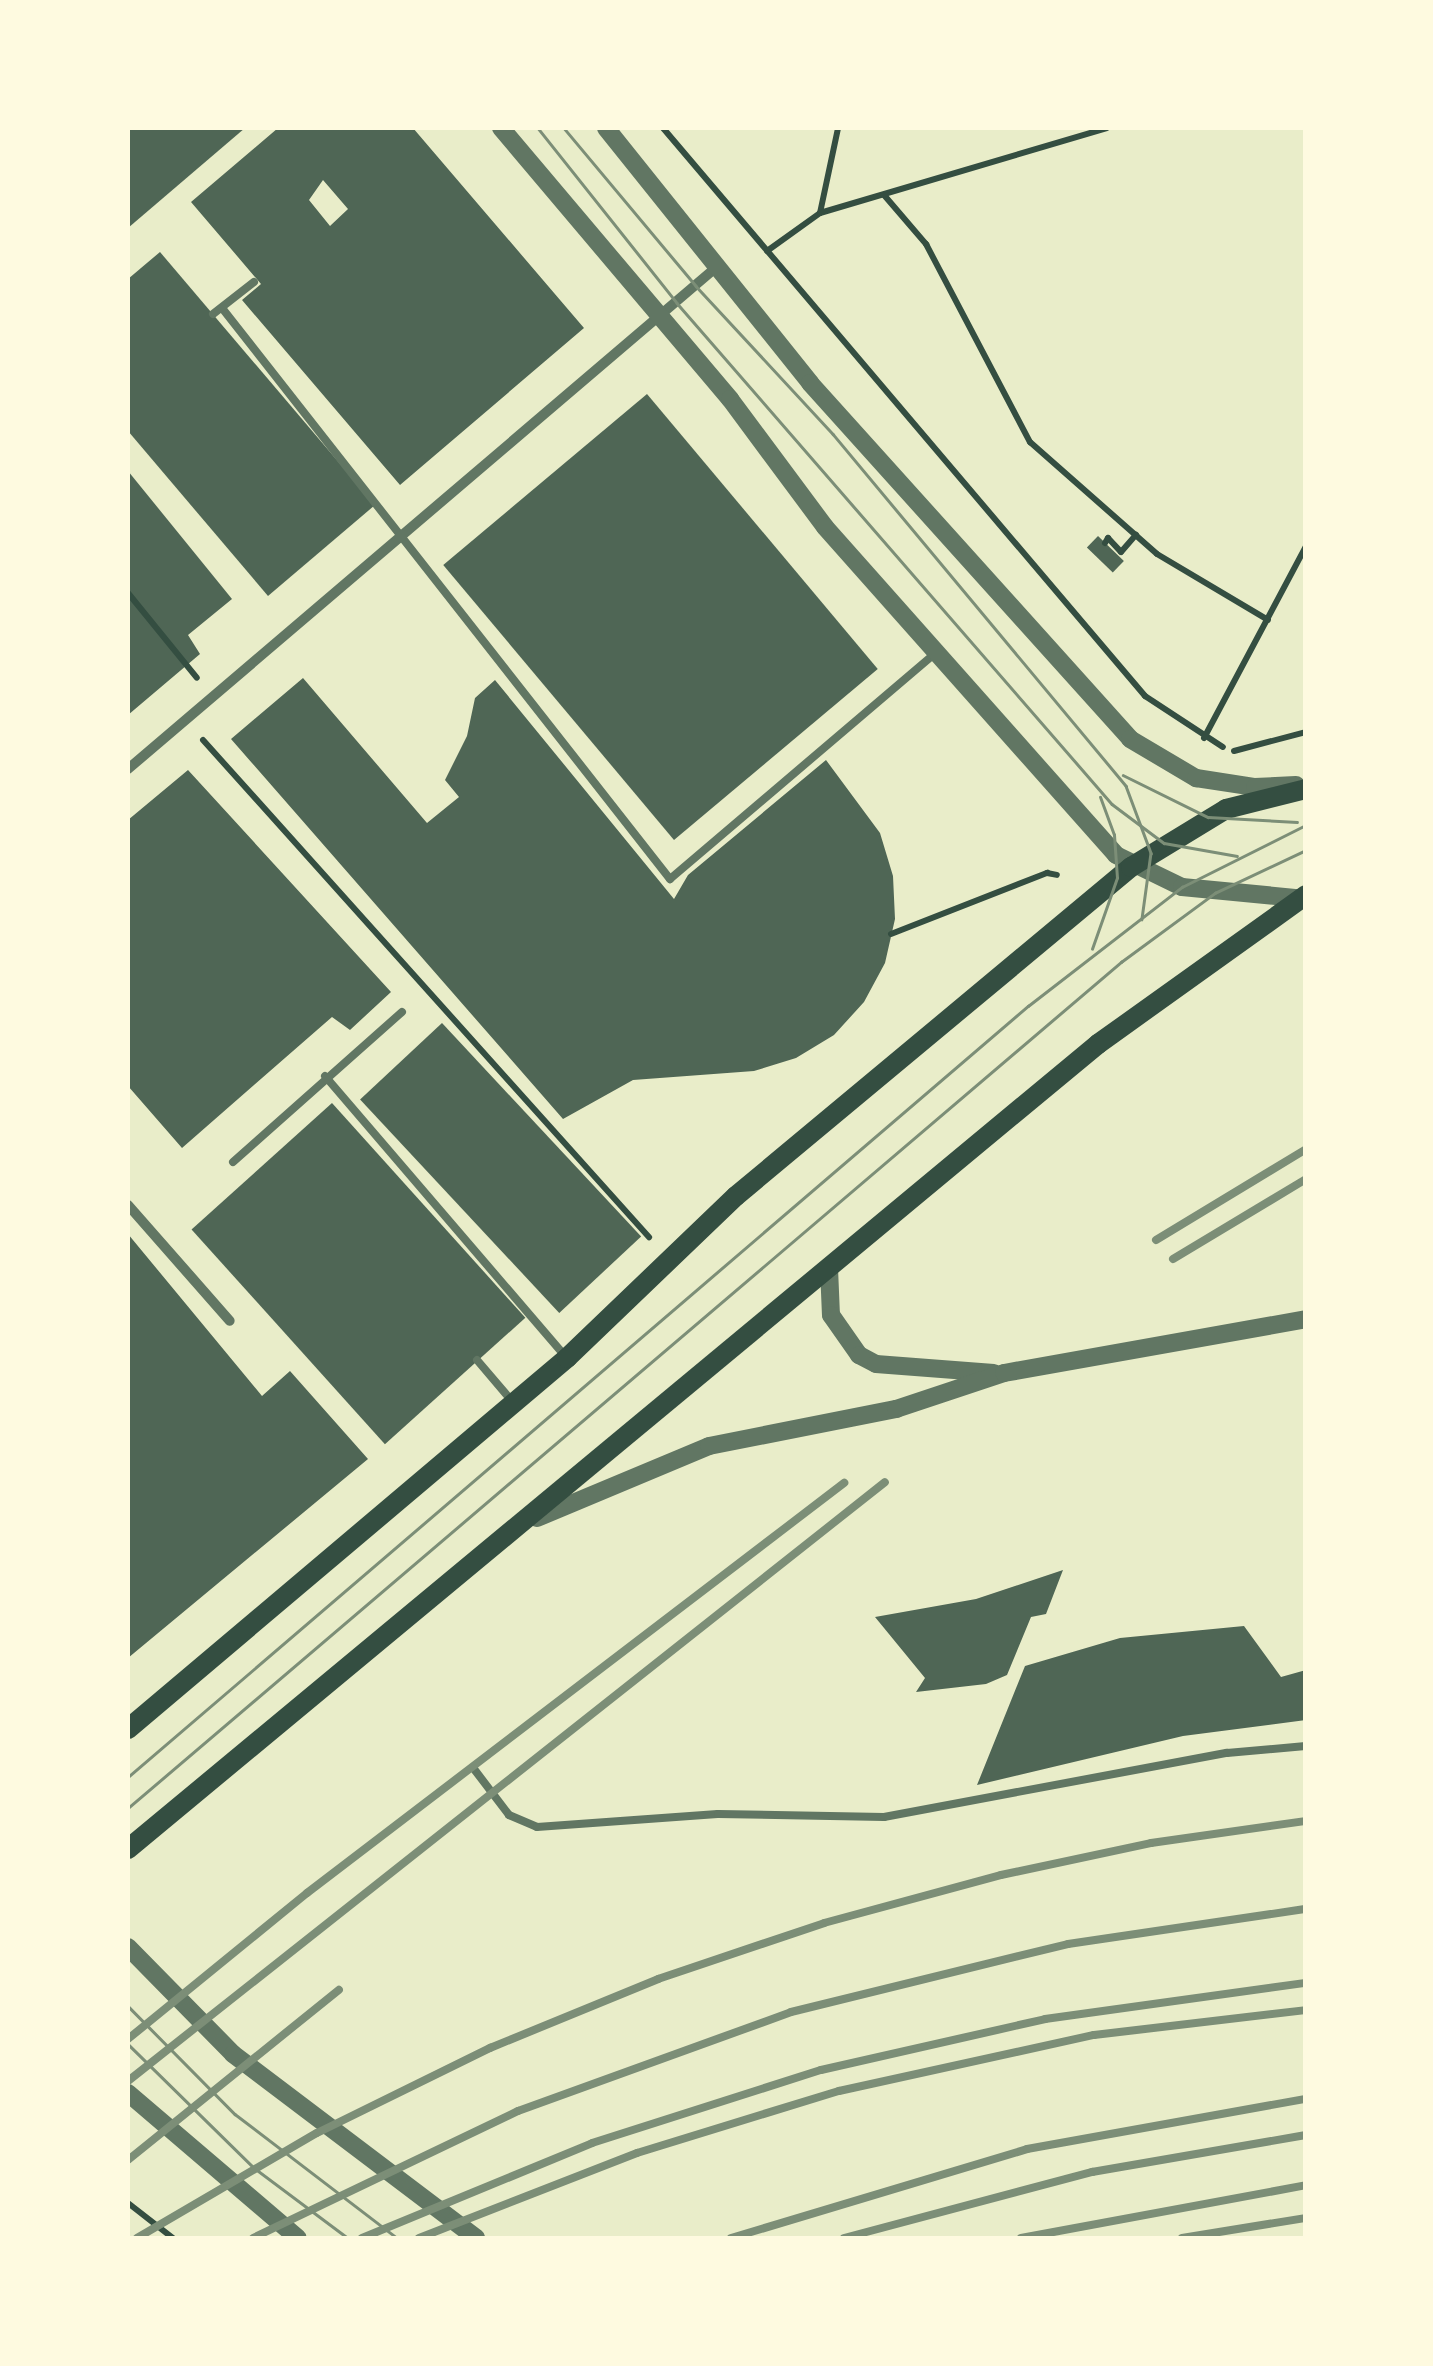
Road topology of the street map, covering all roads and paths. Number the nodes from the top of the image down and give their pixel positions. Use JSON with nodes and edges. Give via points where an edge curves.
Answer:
{"nodes":[{"id":1,"x":501,"y":128,"type":"edge"},
{"id":2,"x":606,"y":128,"type":"edge"},
{"id":3,"x":663,"y":128,"type":"edge"},
{"id":4,"x":838,"y":128,"type":"edge"},
{"id":5,"x":1107,"y":128,"type":"edge"},
{"id":6,"x":884,"y":196,"type":"junction"},
{"id":7,"x":820,"y":213,"type":"junction"},
{"id":8,"x":767,"y":251,"type":"junction"},
{"id":9,"x":720,"y":265,"type":"junction"},
{"id":10,"x":254,"y":282,"type":"dead end"},
{"id":11,"x":222,"y":308,"type":"junction"},
{"id":12,"x":213,"y":314,"type":"dead end"},
{"id":13,"x":661,"y":316,"type":"junction"},
{"id":14,"x":1136,"y":535,"type":"junction"},
{"id":15,"x":404,"y":536,"type":"junction"},
{"id":16,"x":1105,"y":542,"type":"dead end"},
{"id":17,"x":1306,"y":546,"type":"edge"},
{"id":18,"x":128,"y":594,"type":"edge"},
{"id":19,"x":1268,"y":620,"type":"junction"},
{"id":20,"x":938,"y":652,"type":"junction"},
{"id":21,"x":197,"y":679,"type":"dead end"},
{"id":22,"x":1306,"y":732,"type":"edge"},
{"id":23,"x":1204,"y":738,"type":"junction"},
{"id":24,"x":203,"y":740,"type":"dead end"},
{"id":25,"x":128,"y":769,"type":"edge"},
{"id":26,"x":1306,"y":786,"type":"edge"},
{"id":27,"x":1130,"y":866,"type":"junction"},
{"id":28,"x":1057,"y":875,"type":"dead end"},
{"id":29,"x":1301,"y":896,"type":"edge"},
{"id":30,"x":891,"y":934,"type":"dead end"},
{"id":31,"x":402,"y":1012,"type":"dead end"},
{"id":32,"x":325,"y":1076,"type":"junction"},
{"id":33,"x":232,"y":1162,"type":"dead end"},
{"id":34,"x":128,"y":1205,"type":"edge"},
{"id":35,"x":649,"y":1237,"type":"dead end"},
{"id":36,"x":829,"y":1268,"type":"junction"},
{"id":37,"x":1306,"y":1319,"type":"edge"},
{"id":38,"x":230,"y":1320,"type":"dead end"},
{"id":39,"x":566,"y":1358,"type":"junction"},
{"id":40,"x":477,"y":1360,"type":"dead end"},
{"id":41,"x":1004,"y":1373,"type":"junction"},
{"id":42,"x":514,"y":1403,"type":"junction"},
{"id":43,"x":506,"y":1536,"type":"junction"},
{"id":44,"x":128,"y":1729,"type":"edge"},
{"id":45,"x":1306,"y":1746,"type":"edge"},
{"id":46,"x":474,"y":1769,"type":"dead end"},
{"id":47,"x":128,"y":1849,"type":"edge"},
{"id":48,"x":128,"y":1947,"type":"edge"},
{"id":49,"x":128,"y":2094,"type":"edge"},
{"id":50,"x":128,"y":2203,"type":"edge"},
{"id":51,"x":174,"y":2238,"type":"edge"},
{"id":52,"x":298,"y":2238,"type":"edge"},
{"id":53,"x":476,"y":2238,"type":"edge"}],
"edges":[{"from":1,"to":13,"type":"street"},
{"from":2,"to":9,"type":"street"},
{"from":3,"to":8,"type":"path"},
{"from":4,"to":7,"type":"path"},
{"from":5,"to":6,"type":"path"},
{"from":6,"to":7,"type":"path"},
{"from":6,"to":14,"type":"path","via":[[926,244],[1030,442]]},
{"from":7,"to":8,"type":"path"},
{"from":8,"to":23,"type":"path","via":[[1144,696]]},
{"from":9,"to":13,"type":"street"},
{"from":9,"to":26,"type":"street","via":[[810,383],[1130,739],[1196,778]]},
{"from":10,"to":11,"type":"lane"},
{"from":11,"to":12,"type":"lane"},
{"from":11,"to":15,"type":"lane"},
{"from":13,"to":15,"type":"street"},
{"from":13,"to":20,"type":"street","via":[[826,526]]},
{"from":14,"to":16,"type":"path","via":[[1121,552]]},
{"from":14,"to":19,"type":"path"},
{"from":15,"to":20,"type":"lane","via":[[670,879]]},
{"from":15,"to":25,"type":"street"},
{"from":17,"to":19,"type":"path"},
{"from":18,"to":21,"type":"path"},
{"from":19,"to":23,"type":"path"},
{"from":20,"to":27,"type":"street"},
{"from":22,"to":23,"type":"path","via":[[1232,752]]},
{"from":24,"to":35,"type":"path"},
{"from":26,"to":27,"type":"main road","via":[[1226,809]]},
{"from":27,"to":29,"type":"street","via":[[1199,891]]},
{"from":27,"to":39,"type":"main road","via":[[736,1196]]},
{"from":28,"to":30,"type":"path","via":[[1047,873]]},
{"from":29,"to":36,"type":"main road","via":[[1098,1044]]},
{"from":31,"to":32,"type":"lane"},
{"from":32,"to":33,"type":"lane"},
{"from":32,"to":39,"type":"lane"},
{"from":34,"to":38,"type":"street"},
{"from":36,"to":41,"type":"street","via":[[831,1315],[859,1354],[876,1364]]},
{"from":36,"to":43,"type":"main road"},
{"from":37,"to":41,"type":"street"},
{"from":39,"to":42,"type":"main road"},
{"from":40,"to":42,"type":"lane"},
{"from":41,"to":43,"type":"street","via":[[896,1408],[673,1457],[572,1499]]},
{"from":42,"to":44,"type":"main road"},
{"from":43,"to":47,"type":"main road","via":[[375,1637]]},
{"from":45,"to":46,"type":"lane","via":[[1159,1765],[904,1815],[718,1814],[550,1826],[516,1820]]},
{"from":48,"to":53,"type":"street","via":[[233,2054]]},
{"from":49,"to":52,"type":"street"},
{"from":50,"to":51,"type":"path"}]}
